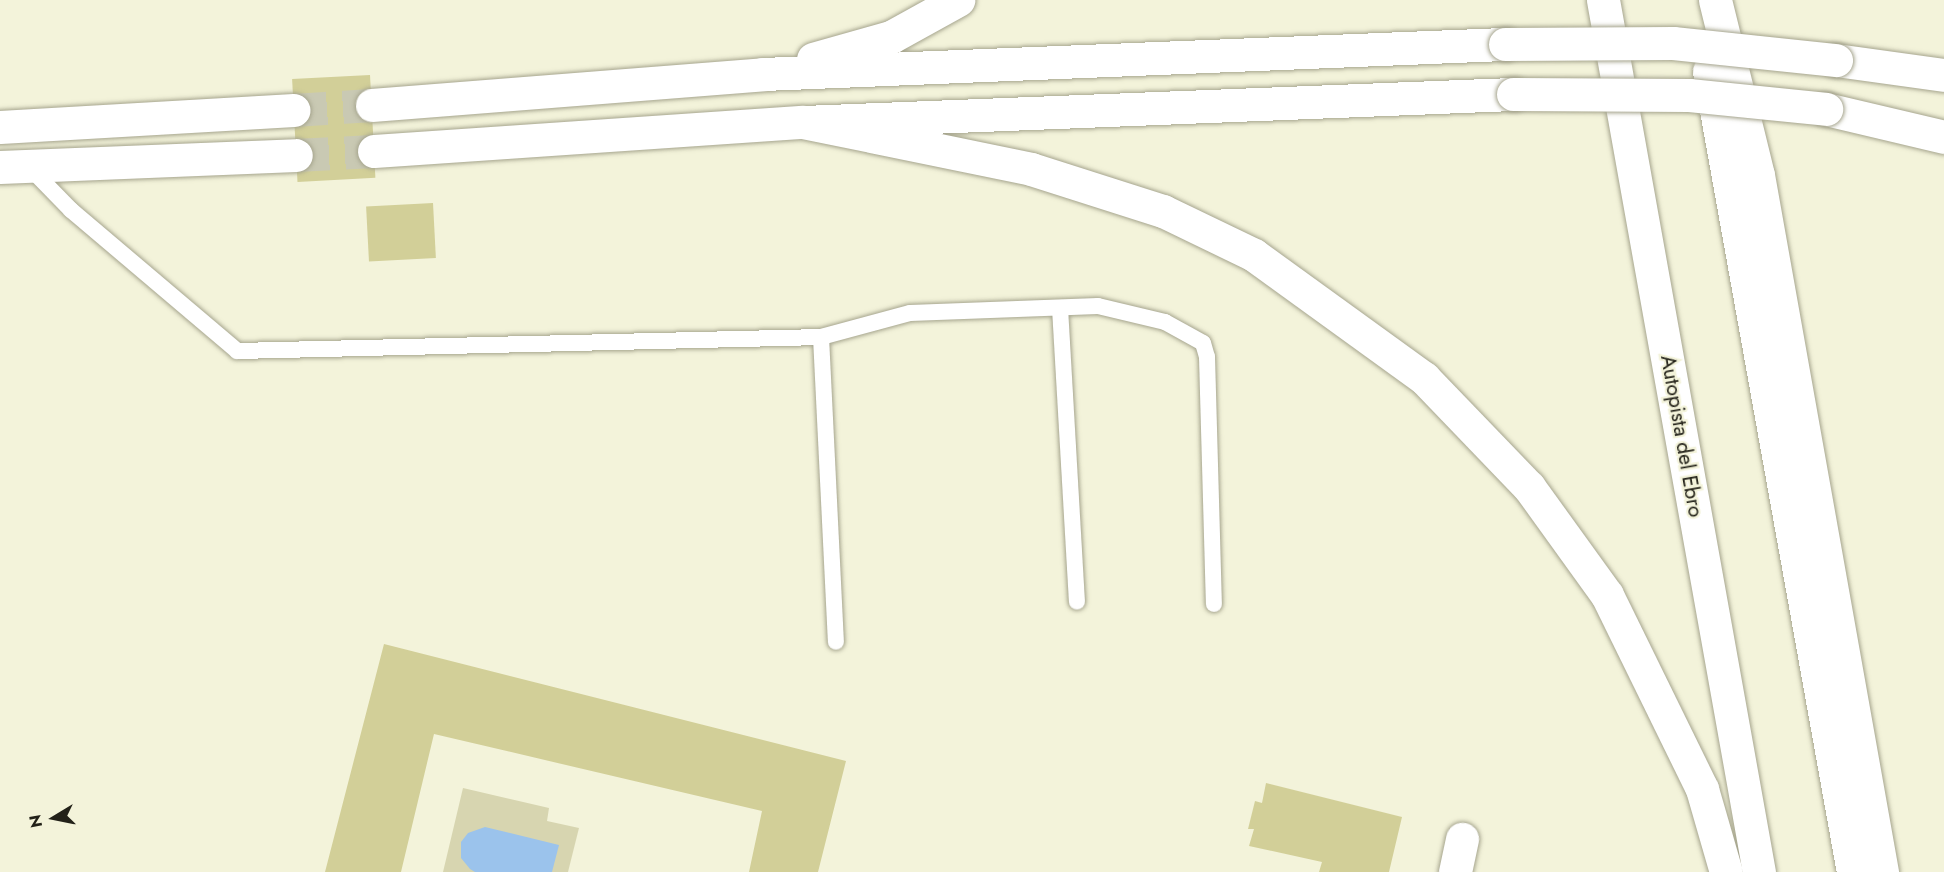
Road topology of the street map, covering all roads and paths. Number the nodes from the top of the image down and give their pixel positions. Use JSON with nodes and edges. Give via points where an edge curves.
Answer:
{"nodes":[{"id":1,"x":958,"y":0,"type":"edge"},
{"id":2,"x":1603,"y":0,"type":"edge"},
{"id":3,"x":1696,"y":0,"type":"edge"},
{"id":4,"x":1715,"y":0,"type":"edge"},
{"id":5,"x":763,"y":74,"type":"junction"},
{"id":6,"x":1944,"y":75,"type":"edge"},
{"id":7,"x":372,"y":105,"type":"tunnel mouth"},
{"id":8,"x":294,"y":110,"type":"tunnel mouth"},
{"id":9,"x":803,"y":122,"type":"junction"},
{"id":10,"x":0,"y":127,"type":"edge"},
{"id":11,"x":1944,"y":137,"type":"edge"},
{"id":12,"x":374,"y":151,"type":"tunnel mouth"},
{"id":13,"x":296,"y":155,"type":"tunnel mouth"},
{"id":14,"x":14,"y":166,"type":"edge"},
{"id":15,"x":1060,"y":308,"type":"junction"},
{"id":16,"x":820,"y":338,"type":"junction"},
{"id":17,"x":1077,"y":602,"type":"dead end"},
{"id":18,"x":1214,"y":604,"type":"dead end"},
{"id":19,"x":836,"y":642,"type":"dead end"},
{"id":20,"x":1462,"y":839,"type":"dead end"},
{"id":21,"x":1455,"y":872,"type":"edge"},
{"id":22,"x":1726,"y":872,"type":"edge"},
{"id":23,"x":1760,"y":872,"type":"edge"},
{"id":24,"x":1853,"y":872,"type":"edge"},
{"id":25,"x":1882,"y":872,"type":"edge"}],
"edges":[{"from":1,"to":5,"type":"main road","via":[[891,37]]},
{"from":2,"to":23,"type":"main road","name":"Autopista del Ebro"},
{"from":3,"to":24,"type":"main road"},
{"from":4,"to":25,"type":"main road","via":[[1758,175]]},
{"from":5,"to":6,"type":"main road","bridge":true,"via":[[1505,44],[1673,43]]},
{"from":5,"to":7,"type":"main road"},
{"from":8,"to":10,"type":"main road"},
{"from":9,"to":11,"type":"main road","bridge":true,"via":[[1513,94],[1689,94],[1826,109]]},
{"from":9,"to":12,"type":"main road"},
{"from":9,"to":22,"type":"main road","via":[[1031,169],[1163,211],[1254,255],[1424,378],[1529,487],[1608,595],[1702,789]]},
{"from":13,"to":14,"type":"main road"},
{"from":14,"to":16,"type":"lane","via":[[237,351]]},
{"from":15,"to":16,"type":"lane","via":[[910,313]]},
{"from":15,"to":17,"type":"lane"},
{"from":15,"to":18,"type":"lane","via":[[1098,306],[1165,322],[1203,343],[1207,357]]},
{"from":16,"to":19,"type":"lane"},
{"from":20,"to":21,"type":"main road"}]}
